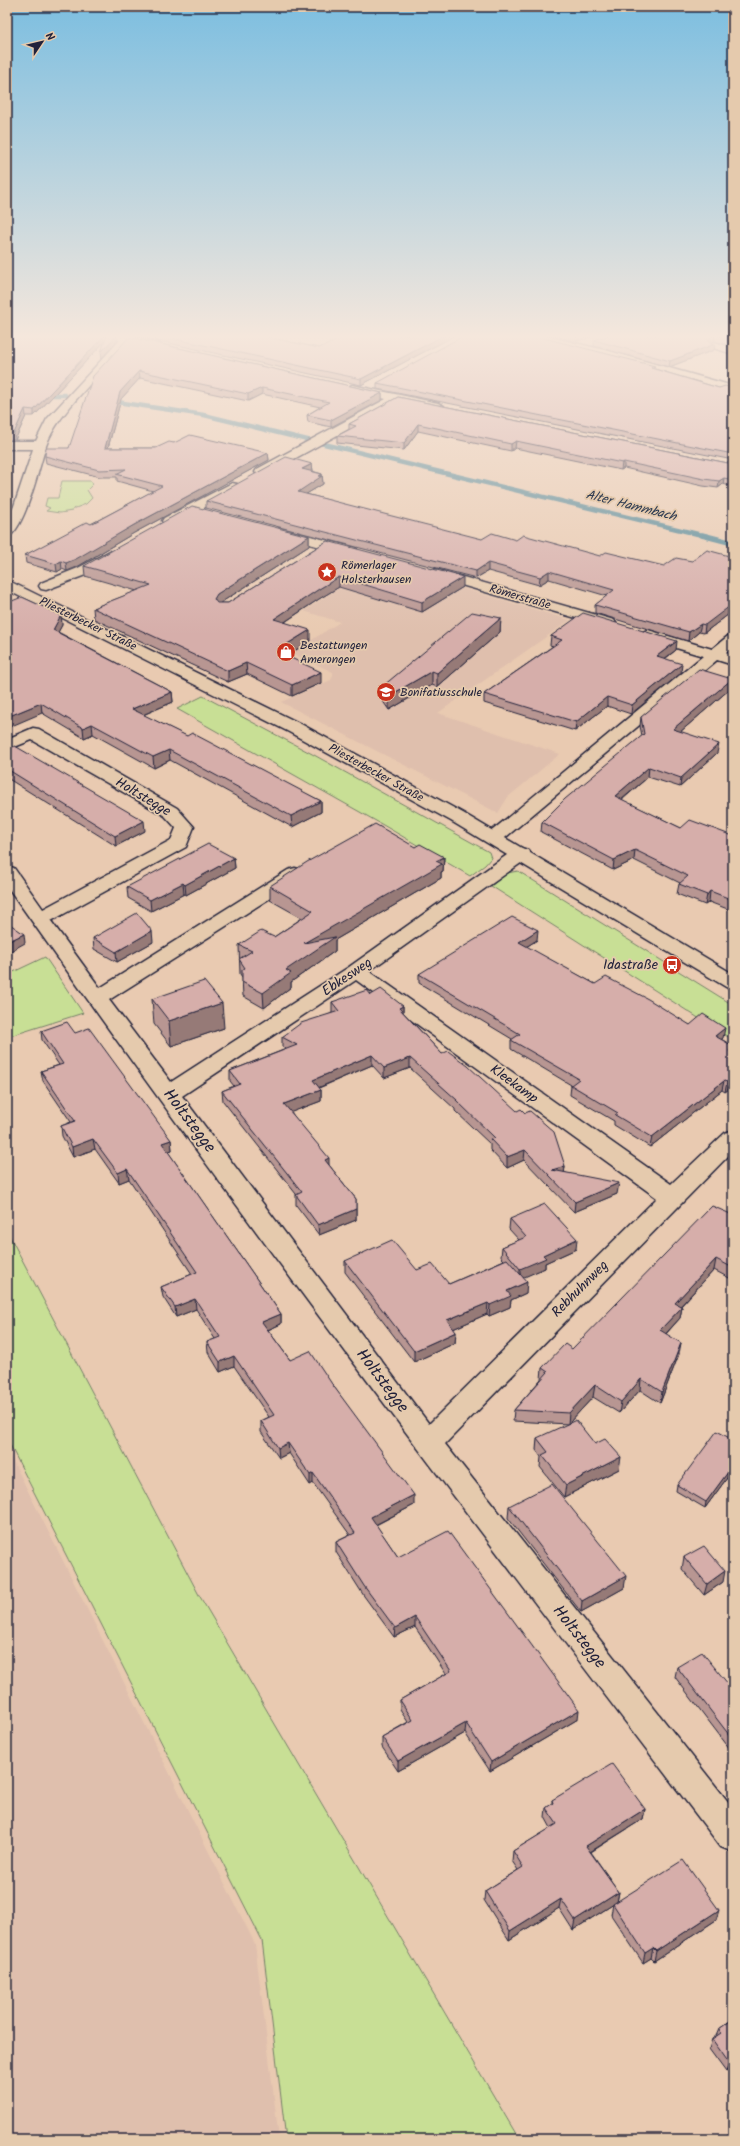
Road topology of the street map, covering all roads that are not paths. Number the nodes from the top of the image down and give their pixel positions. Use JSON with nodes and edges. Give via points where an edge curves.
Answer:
{"nodes":[{"id":1,"x":45,"y":435,"type":"edge"},
{"id":2,"x":328,"y":435,"type":"edge"},
{"id":3,"x":7,"y":445,"type":"edge"},
{"id":4,"x":40,"y":445,"type":"junction"},
{"id":5,"x":190,"y":510,"type":"junction"},
{"id":6,"x":205,"y":514,"type":"edge"},
{"id":7,"x":158,"y":527,"type":"edge"},
{"id":8,"x":265,"y":529,"type":"edge"},
{"id":9,"x":7,"y":533,"type":"edge"},
{"id":10,"x":325,"y":544,"type":"junction"},
{"id":11,"x":121,"y":548,"type":"edge"},
{"id":12,"x":361,"y":553,"type":"edge"},
{"id":13,"x":306,"y":556,"type":"edge"},
{"id":14,"x":419,"y":568,"type":"edge"},
{"id":15,"x":7,"y":584,"type":"edge"},
{"id":16,"x":46,"y":586,"type":"dead end"},
{"id":17,"x":622,"y":627,"type":"edge"},
{"id":18,"x":637,"y":632,"type":"edge"},
{"id":19,"x":733,"y":639,"type":"edge"},
{"id":20,"x":713,"y":654,"type":"junction"},
{"id":21,"x":733,"y":660,"type":"edge"},
{"id":22,"x":7,"y":744,"type":"edge"},
{"id":23,"x":494,"y":838,"type":"junction"},
{"id":24,"x":522,"y":854,"type":"junction"},
{"id":25,"x":311,"y":864,"type":"edge"},
{"id":26,"x":7,"y":872,"type":"edge"},
{"id":27,"x":40,"y":919,"type":"junction"},
{"id":28,"x":356,"y":971,"type":"junction"},
{"id":29,"x":733,"y":983,"type":"edge"},
{"id":30,"x":98,"y":998,"type":"junction"},
{"id":31,"x":169,"y":1094,"type":"junction"},
{"id":32,"x":733,"y":1138,"type":"edge"},
{"id":33,"x":672,"y":1196,"type":"junction"},
{"id":34,"x":428,"y":1443,"type":"junction"},
{"id":35,"x":733,"y":1835,"type":"edge"}],
"edges":[{"from":1,"to":4,"type":"street"},
{"from":2,"to":5,"type":"street"},
{"from":3,"to":4,"type":"street"},
{"from":4,"to":9,"type":"street","via":[[21,506]]},
{"from":5,"to":6,"type":"street"},
{"from":5,"to":7,"type":"street"},
{"from":8,"to":10,"type":"street"},
{"from":10,"to":12,"type":"street"},
{"from":10,"to":13,"type":"street"},
{"from":11,"to":16,"type":"street","via":[[83,571]]},
{"from":14,"to":17,"type":"street","name":"Römerstraße"},
{"from":15,"to":23,"type":"street","name":"Pliesterbecker Straße","via":[[295,728]]},
{"from":18,"to":20,"type":"street"},
{"from":19,"to":20,"type":"street"},
{"from":20,"to":21,"type":"street"},
{"from":20,"to":23,"type":"street"},
{"from":22,"to":27,"type":"street","name":"Holtstegge","via":[[33,733],[171,812],[185,827],[178,843]]},
{"from":23,"to":24,"type":"street","name":"Pliesterbecker Straße"},
{"from":24,"to":28,"type":"street","name":"Ebkesweg"},
{"from":24,"to":29,"type":"street","name":"Pliesterbecker Straße"},
{"from":25,"to":30,"type":"street"},
{"from":26,"to":27,"type":"street","name":"Holtstegge"},
{"from":27,"to":30,"type":"street","name":"Holtstegge"},
{"from":28,"to":31,"type":"street","name":"Ebkesweg"},
{"from":28,"to":33,"type":"street","name":"Kleekamp"},
{"from":30,"to":31,"type":"street","name":"Holtstegge"},
{"from":31,"to":34,"type":"street","name":"Holtstegge"},
{"from":32,"to":33,"type":"street","name":"Rebhuhnweg"},
{"from":33,"to":34,"type":"street","name":"Rebhuhnweg"},
{"from":34,"to":35,"type":"street","name":"Holtstegge"}]}
